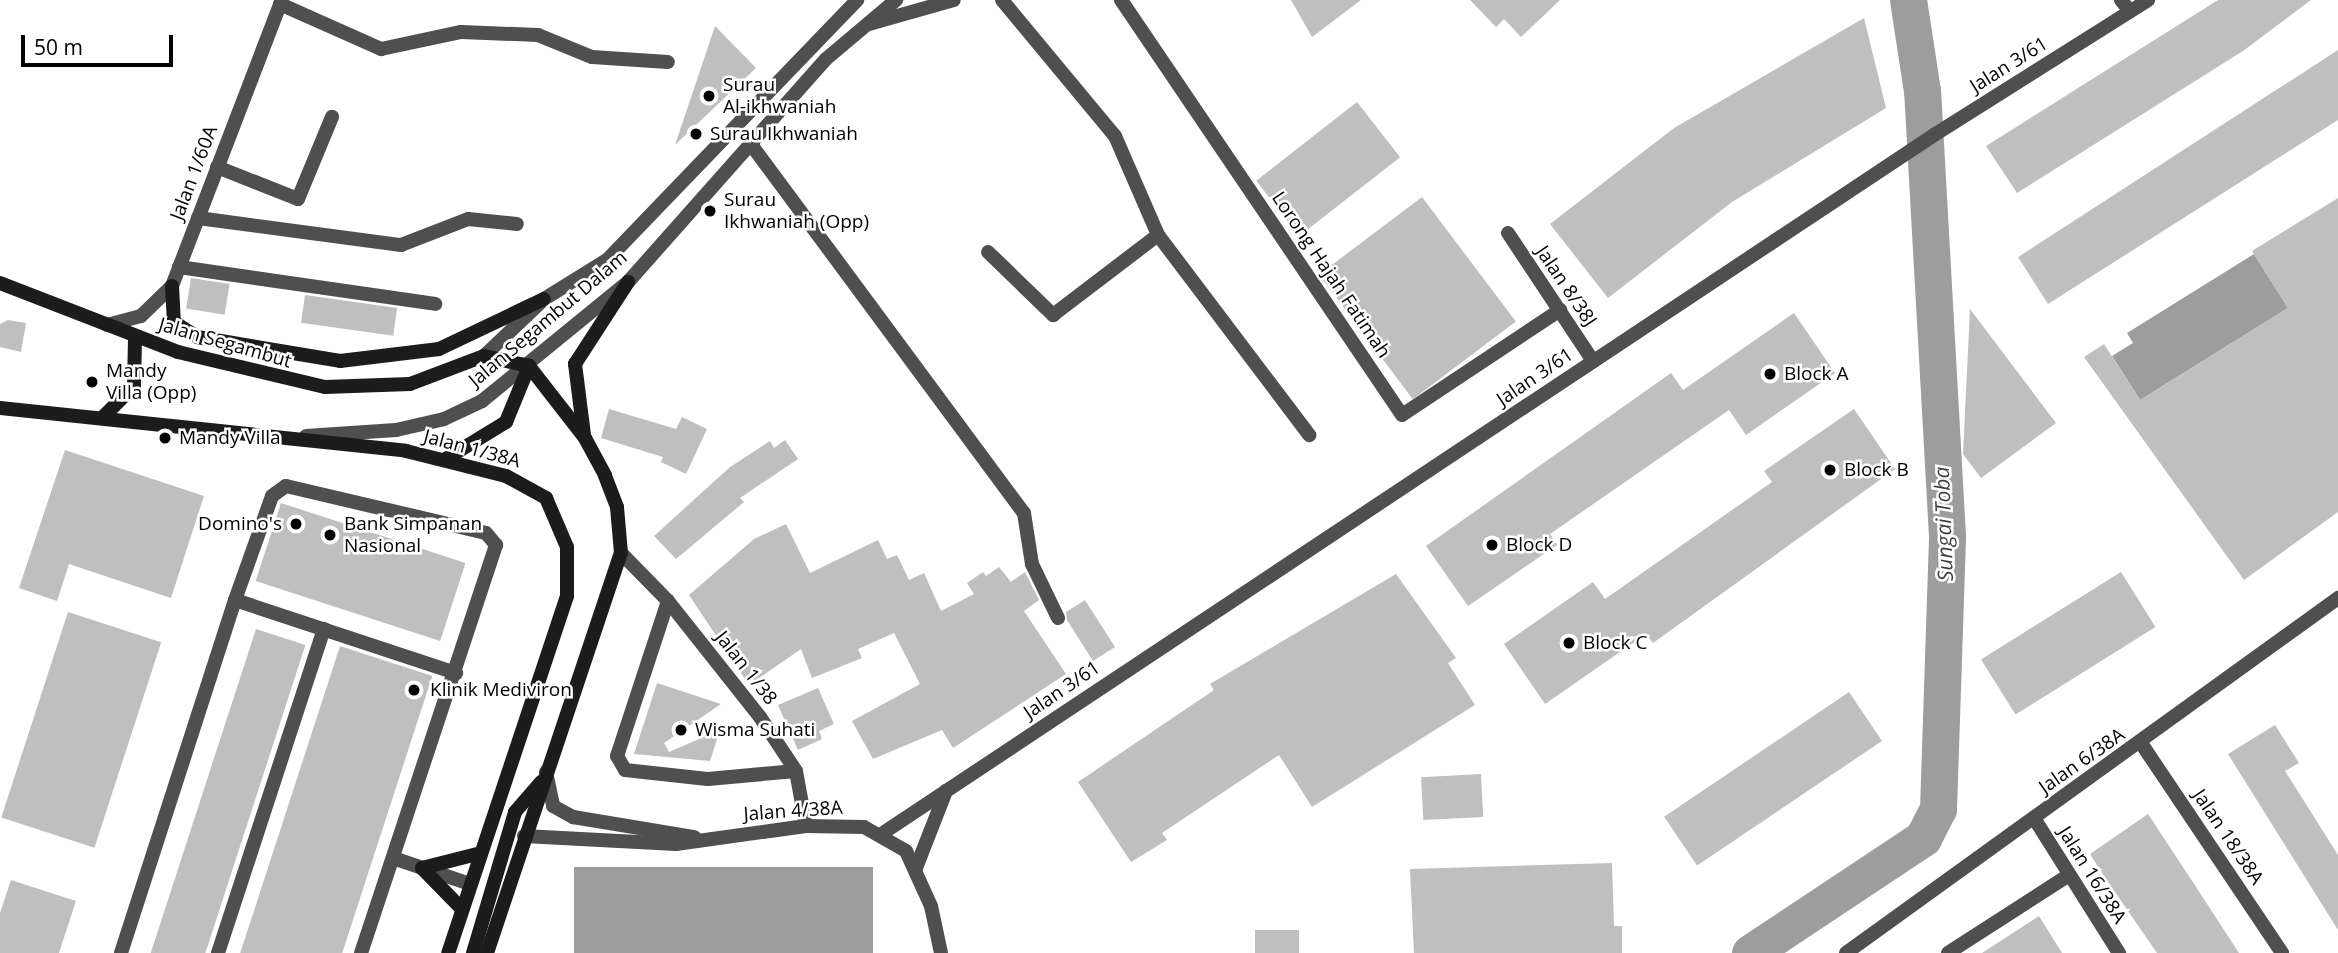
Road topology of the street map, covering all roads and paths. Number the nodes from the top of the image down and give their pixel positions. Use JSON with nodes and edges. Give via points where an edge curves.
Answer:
{"nodes":[{"id":1,"x":857,"y":0,"type":"edge"},
{"id":2,"x":896,"y":0,"type":"edge"},
{"id":3,"x":954,"y":0,"type":"edge"},
{"id":4,"x":1002,"y":0,"type":"edge"},
{"id":5,"x":1121,"y":0,"type":"edge"},
{"id":6,"x":2148,"y":0,"type":"edge"},
{"id":7,"x":281,"y":2,"type":"edge"},
{"id":8,"x":2126,"y":6,"type":"edge"},
{"id":9,"x":869,"y":24,"type":"junction"},
{"id":10,"x":668,"y":62,"type":"dead end"},
{"id":11,"x":332,"y":117,"type":"dead end"},
{"id":12,"x":750,"y":143,"type":"junction"},
{"id":13,"x":217,"y":167,"type":"junction"},
{"id":14,"x":198,"y":218,"type":"junction"},
{"id":15,"x":517,"y":224,"type":"dead end"},
{"id":16,"x":1508,"y":233,"type":"dead end"},
{"id":17,"x":1158,"y":234,"type":"junction"},
{"id":18,"x":988,"y":253,"type":"dead end"},
{"id":19,"x":179,"y":267,"type":"junction"},
{"id":20,"x":628,"y":282,"type":"junction"},
{"id":21,"x":0,"y":283,"type":"edge"},
{"id":22,"x":172,"y":286,"type":"junction"},
{"id":23,"x":544,"y":299,"type":"junction"},
{"id":24,"x":435,"y":304,"type":"dead end"},
{"id":25,"x":1560,"y":310,"type":"junction"},
{"id":26,"x":107,"y":325,"type":"junction"},
{"id":27,"x":135,"y":337,"type":"junction"},
{"id":28,"x":484,"y":356,"type":"junction"},
{"id":29,"x":1592,"y":361,"type":"junction"},
{"id":30,"x":528,"y":366,"type":"junction"},
{"id":31,"x":0,"y":408,"type":"edge"},
{"id":32,"x":102,"y":418,"type":"junction"},
{"id":33,"x":1309,"y":435,"type":"dead end"},
{"id":34,"x":284,"y":437,"type":"junction"},
{"id":35,"x":585,"y":438,"type":"junction"},
{"id":36,"x":444,"y":460,"type":"junction"},
{"id":37,"x":621,"y":553,"type":"junction"},
{"id":38,"x":2338,"y":598,"type":"edge"},
{"id":39,"x":235,"y":600,"type":"junction"},
{"id":40,"x":668,"y":601,"type":"junction"},
{"id":41,"x":1058,"y":618,"type":"dead end"},
{"id":42,"x":324,"y":629,"type":"junction"},
{"id":43,"x":456,"y":673,"type":"junction"},
{"id":44,"x":2141,"y":743,"type":"junction"},
{"id":45,"x":796,"y":771,"type":"junction"},
{"id":46,"x":544,"y":776,"type":"junction"},
{"id":47,"x":946,"y":791,"type":"junction"},
{"id":48,"x":2034,"y":818,"type":"junction"},
{"id":49,"x":806,"y":826,"type":"junction"},
{"id":50,"x":883,"y":833,"type":"junction"},
{"id":51,"x":524,"y":836,"type":"junction"},
{"id":52,"x":694,"y":837,"type":"junction"},
{"id":53,"x":481,"y":853,"type":"junction"},
{"id":54,"x":393,"y":858,"type":"junction"},
{"id":55,"x":422,"y":867,"type":"junction"},
{"id":56,"x":916,"y":868,"type":"junction"},
{"id":57,"x":2069,"y":875,"type":"junction"},
{"id":58,"x":470,"y":884,"type":"junction"},
{"id":59,"x":492,"y":891,"type":"junction"},
{"id":60,"x":462,"y":909,"type":"junction"},
{"id":61,"x":121,"y":953,"type":"edge"},
{"id":62,"x":218,"y":953,"type":"edge"},
{"id":63,"x":361,"y":953,"type":"edge"},
{"id":64,"x":448,"y":953,"type":"edge"},
{"id":65,"x":473,"y":953,"type":"edge"},
{"id":66,"x":487,"y":953,"type":"edge"},
{"id":67,"x":941,"y":953,"type":"edge"},
{"id":68,"x":1846,"y":953,"type":"edge"},
{"id":69,"x":1948,"y":953,"type":"edge"},
{"id":70,"x":2119,"y":953,"type":"edge"},
{"id":71,"x":2282,"y":953,"type":"edge"}],
"edges":[{"from":1,"to":23,"type":"street","name":"Jalan Segambut Dalam","via":[[810,41],[607,260]]},
{"from":2,"to":9,"type":"street","name":"Jalan Segambut Dalam"},
{"from":3,"to":9,"type":"street"},
{"from":4,"to":17,"type":"street","via":[[1115,136]]},
{"from":5,"to":25,"type":"street","name":"Lorong Hajah Fatimah","via":[[1402,415]]},
{"from":6,"to":8,"type":"street","name":"Jalan 3/61"},
{"from":7,"to":10,"type":"street","via":[[381,49],[461,32],[538,35],[592,57]]},
{"from":7,"to":13,"type":"street","name":"Jalan 1/60A"},
{"from":8,"to":29,"type":"street","name":"Jalan 3/61"},
{"from":9,"to":12,"type":"street","name":"Jalan Segambut Dalam","via":[[826,59]]},
{"from":11,"to":13,"type":"street","via":[[298,200]]},
{"from":12,"to":20,"type":"street","name":"Jalan Segambut Dalam"},
{"from":12,"to":41,"type":"street","via":[[1024,513],[1032,564]]},
{"from":13,"to":14,"type":"street","name":"Jalan 1/60A"},
{"from":14,"to":15,"type":"street","via":[[401,245],[468,219]]},
{"from":14,"to":19,"type":"street","name":"Jalan 1/60A"},
{"from":16,"to":25,"type":"street","name":"Jalan 8/38J"},
{"from":17,"to":18,"type":"street","via":[[1053,315]]},
{"from":17,"to":33,"type":"street"},
{"from":19,"to":22,"type":"street","name":"Jalan 1/60A"},
{"from":19,"to":24,"type":"street"},
{"from":20,"to":30,"type":"street","name":"Jalan Segambut Dalam"},
{"from":20,"to":35,"type":"main road","via":[[575,365]]},
{"from":21,"to":26,"type":"main road","name":"Jalan Segambut"},
{"from":22,"to":23,"type":"main road","via":[[174,321],[197,337],[340,361],[439,349]]},
{"from":22,"to":26,"type":"street","name":"Jalan 1/60A","via":[[141,316]]},
{"from":23,"to":28,"type":"street","name":"Jalan Segambut Dalam"},
{"from":25,"to":29,"type":"street","name":"Jalan 8/38J"},
{"from":26,"to":27,"type":"main road","name":"Jalan Segambut"},
{"from":27,"to":28,"type":"main road","name":"Jalan Segambut","via":[[258,376],[325,387],[410,383]]},
{"from":27,"to":32,"type":"main road","via":[[134,386]]},
{"from":28,"to":30,"type":"main road"},
{"from":29,"to":47,"type":"street","name":"Jalan 3/61"},
{"from":30,"to":34,"type":"street","name":"Jalan Segambut Dalam","via":[[482,401],[443,419],[382,432]]},
{"from":30,"to":35,"type":"main road"},
{"from":30,"to":36,"type":"main road","via":[[506,422]]},
{"from":31,"to":32,"type":"main road"},
{"from":32,"to":34,"type":"main road"},
{"from":34,"to":36,"type":"main road","name":"Jalan 1/38A"},
{"from":35,"to":37,"type":"main road","via":[[617,507]]},
{"from":36,"to":53,"type":"main road","name":"Jalan 1/38A","via":[[506,476],[546,498],[567,547],[568,596]]},
{"from":37,"to":40,"type":"street","name":"Jalan 1/38"},
{"from":37,"to":46,"type":"main road"},
{"from":38,"to":44,"type":"street","name":"Jalan 6/38A"},
{"from":39,"to":42,"type":"street"},
{"from":39,"to":43,"type":"street","via":[[272,496],[286,486],[486,533],[496,545]]},
{"from":39,"to":61,"type":"street"},
{"from":40,"to":45,"type":"street","name":"Jalan 1/38"},
{"from":40,"to":45,"type":"street","via":[[617,756],[625,770],[708,779]]},
{"from":42,"to":43,"type":"street"},
{"from":42,"to":62,"type":"street"},
{"from":43,"to":54,"type":"street"},
{"from":44,"to":48,"type":"street","name":"Jalan 6/38A"},
{"from":44,"to":71,"type":"street","name":"Jalan 18/38A"},
{"from":45,"to":49,"type":"street","name":"Jalan 1/38"},
{"from":46,"to":51,"type":"main road"},
{"from":46,"to":52,"type":"street","name":"Jalan 4/38A","via":[[553,806],[573,817]]},
{"from":46,"to":59,"type":"main road","via":[[515,811]]},
{"from":47,"to":50,"type":"street","name":"Jalan 3/61"},
{"from":47,"to":56,"type":"street"},
{"from":48,"to":57,"type":"street","name":"Jalan 16/38A"},
{"from":48,"to":68,"type":"street","name":"Jalan 6/38A"},
{"from":49,"to":50,"type":"street","name":"Jalan 4/38A"},
{"from":49,"to":52,"type":"street","name":"Jalan 4/38A"},
{"from":50,"to":56,"type":"street"},
{"from":51,"to":52,"type":"street","name":"Jalan 4/38A","via":[[676,844]]},
{"from":51,"to":66,"type":"main road"},
{"from":53,"to":55,"type":"main road"},
{"from":53,"to":58,"type":"main road","name":"Jalan 1/38A"},
{"from":54,"to":55,"type":"street"},
{"from":54,"to":63,"type":"street"},
{"from":55,"to":58,"type":"street"},
{"from":55,"to":60,"type":"main road"},
{"from":56,"to":67,"type":"street"},
{"from":57,"to":69,"type":"street"},
{"from":57,"to":70,"type":"street","name":"Jalan 16/38A"},
{"from":58,"to":59,"type":"main road"},
{"from":58,"to":60,"type":"main road","name":"Jalan 1/38A"},
{"from":59,"to":65,"type":"main road"},
{"from":60,"to":64,"type":"main road","name":"Jalan 1/38A"}]}
